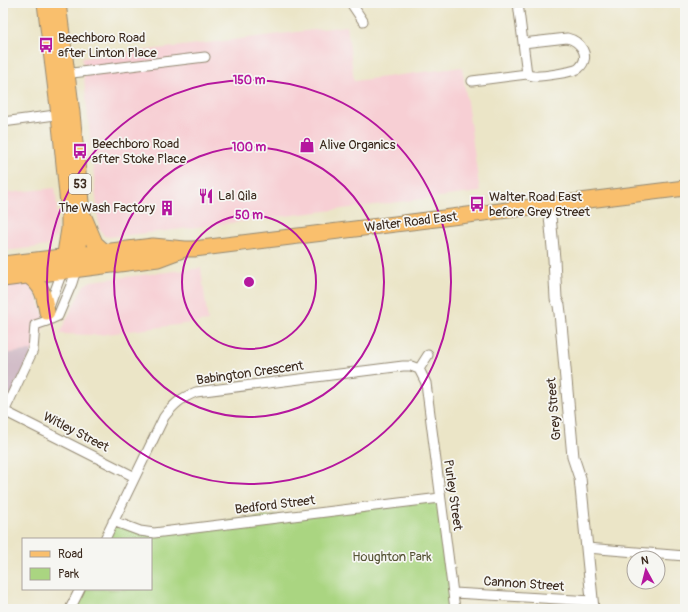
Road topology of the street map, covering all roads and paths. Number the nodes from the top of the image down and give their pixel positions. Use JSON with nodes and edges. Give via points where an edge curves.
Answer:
{"nodes":[{"id":1,"x":45,"y":3,"type":"edge"},
{"id":2,"x":58,"y":3,"type":"edge"},
{"id":3,"x":351,"y":3,"type":"edge"},
{"id":4,"x":518,"y":3,"type":"edge"},
{"id":5,"x":363,"y":21,"type":"dead end"},
{"id":6,"x":523,"y":43,"type":"junction"},
{"id":7,"x":205,"y":57,"type":"dead end"},
{"id":8,"x":61,"y":74,"type":"junction"},
{"id":9,"x":527,"y":74,"type":"junction"},
{"id":10,"x":472,"y":81,"type":"dead end"},
{"id":11,"x":66,"y":114,"type":"junction"},
{"id":12,"x":3,"y":122,"type":"edge"},
{"id":13,"x":685,"y":188,"type":"edge"},
{"id":14,"x":549,"y":205,"type":"junction"},
{"id":15,"x":81,"y":208,"type":"junction"},
{"id":16,"x":185,"y":250,"type":"junction"},
{"id":17,"x":104,"y":252,"type":"junction"},
{"id":18,"x":71,"y":255,"type":"junction"},
{"id":19,"x":3,"y":264,"type":"edge"},
{"id":20,"x":69,"y":271,"type":"junction"},
{"id":21,"x":28,"y":276,"type":"junction"},
{"id":22,"x":3,"y":279,"type":"edge"},
{"id":23,"x":47,"y":317,"type":"junction"},
{"id":24,"x":428,"y":355,"type":"dead end"},
{"id":25,"x":419,"y":369,"type":"junction"},
{"id":26,"x":4,"y":413,"type":"edge"},
{"id":27,"x":135,"y":477,"type":"junction"},
{"id":28,"x":440,"y":498,"type":"junction"},
{"id":29,"x":113,"y":521,"type":"junction"},
{"id":30,"x":104,"y":538,"type":"edge"},
{"id":31,"x":587,"y":548,"type":"junction"},
{"id":32,"x":685,"y":556,"type":"edge"},
{"id":33,"x":80,"y":590,"type":"edge"},
{"id":34,"x":454,"y":593,"type":"junction"},
{"id":35,"x":592,"y":605,"type":"edge"},
{"id":36,"x":70,"y":609,"type":"edge"},
{"id":37,"x":455,"y":609,"type":"edge"}],
"edges":[{"from":1,"to":8,"type":"main road","number":"53"},
{"from":2,"to":8,"type":"main road","number":"53"},
{"from":3,"to":5,"type":"street"},
{"from":4,"to":6,"type":"street"},
{"from":6,"to":9,"type":"street"},
{"from":6,"to":9,"type":"street","via":[[567,38],[582,45],[584,51],[582,64],[572,71],[534,76]]},
{"from":7,"to":8,"type":"street"},
{"from":8,"to":11,"type":"main road","number":"53"},
{"from":9,"to":10,"type":"street"},
{"from":11,"to":12,"type":"street"},
{"from":11,"to":15,"type":"main road","number":"53","via":[[77,156]]},
{"from":11,"to":18,"type":"main road","number":"53"},
{"from":13,"to":14,"type":"main road","name":"Walter Road East"},
{"from":14,"to":16,"type":"main road","name":"Walter Road East"},
{"from":14,"to":31,"type":"street","name":"Grey Street","via":[[573,457],[580,478]]},
{"from":15,"to":17,"type":"main road","via":[[95,243]]},
{"from":15,"to":18,"type":"main road","number":"53","via":[[80,238]]},
{"from":16,"to":17,"type":"main road","name":"Walter Road East","via":[[153,246]]},
{"from":16,"to":20,"type":"main road","name":"Walter Road East","via":[[158,259]]},
{"from":17,"to":18,"type":"main road","name":"Walter Road East"},
{"from":18,"to":19,"type":"main road","name":"Walter Road East"},
{"from":18,"to":20,"type":"main road","number":"53"},
{"from":20,"to":21,"type":"main road","name":"Walter Road East"},
{"from":20,"to":23,"type":"street"},
{"from":20,"to":23,"type":"street","via":[[72,283],[58,316]]},
{"from":21,"to":22,"type":"main road","name":"Walter Road East"},
{"from":21,"to":23,"type":"main road","via":[[40,286]]},
{"from":23,"to":26,"type":"street","via":[[35,325],[33,350]]},
{"from":24,"to":25,"type":"street"},
{"from":25,"to":27,"type":"street","name":"Babington Crescent","via":[[403,366],[188,395],[178,401],[164,417]]},
{"from":25,"to":28,"type":"street","name":"Purley Street","via":[[426,384]]},
{"from":26,"to":27,"type":"street","name":"Witley Street"},
{"from":27,"to":29,"type":"street","name":"Babington Crescent"},
{"from":28,"to":29,"type":"street","name":"Bedford Street","via":[[154,533],[140,531]]},
{"from":28,"to":34,"type":"street","name":"Purley Street"},
{"from":29,"to":30,"type":"street","name":"Babington Crescent"},
{"from":31,"to":32,"type":"street"},
{"from":31,"to":35,"type":"street","name":"Grey Street"},
{"from":33,"to":36,"type":"street"},
{"from":34,"to":35,"type":"street","name":"Cannon Street"},
{"from":34,"to":37,"type":"street","name":"Purley Street"}]}
